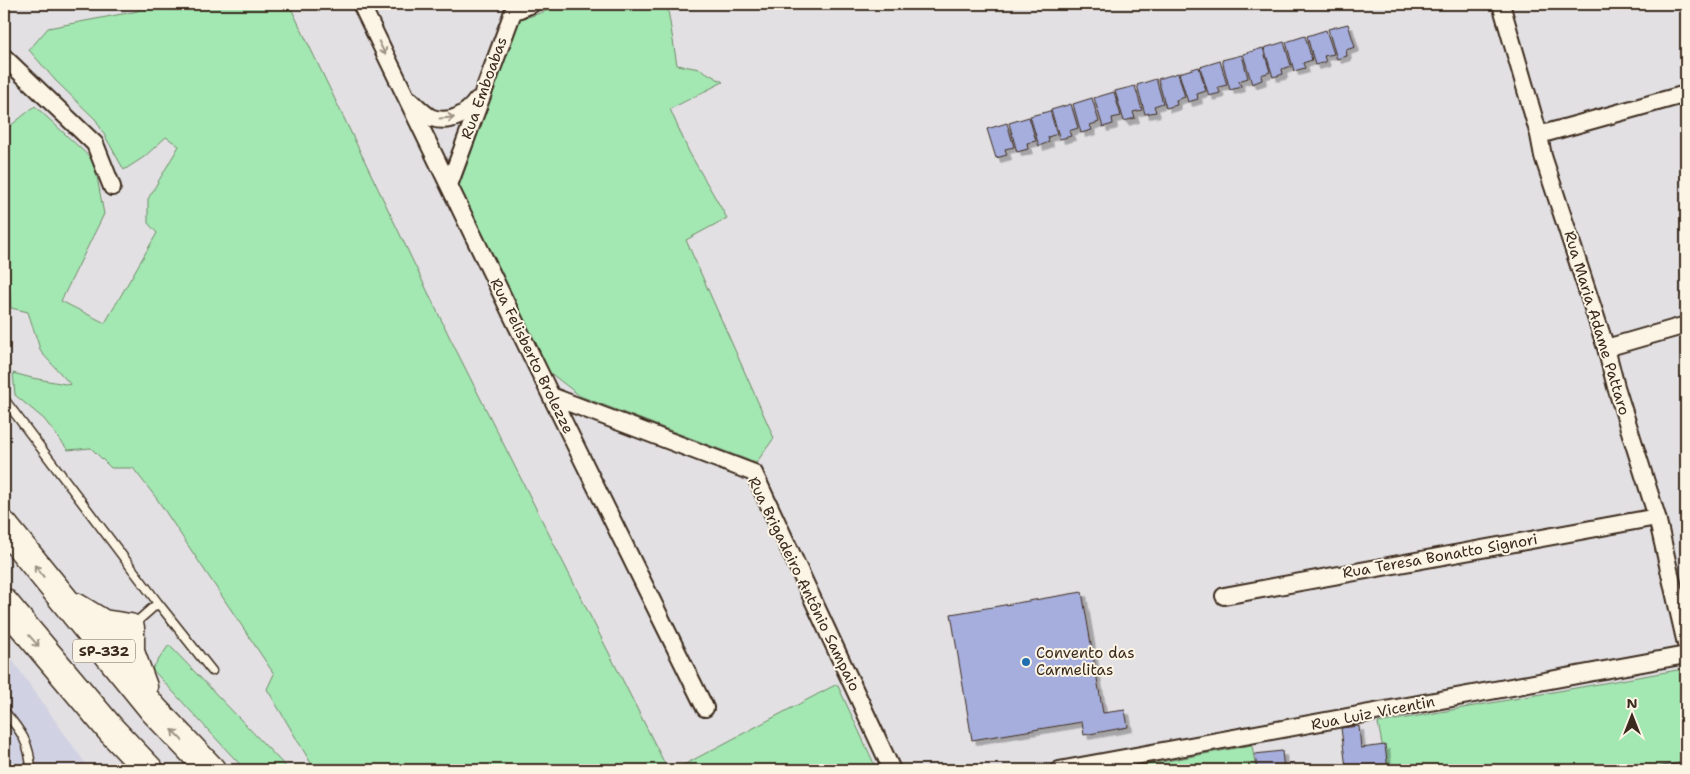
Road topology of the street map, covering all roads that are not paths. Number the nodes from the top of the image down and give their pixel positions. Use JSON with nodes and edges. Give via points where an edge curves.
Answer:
{"nodes":[{"id":1,"x":360,"y":4,"type":"edge"},
{"id":2,"x":532,"y":4,"type":"edge"},
{"id":3,"x":1501,"y":4,"type":"edge"},
{"id":4,"x":511,"y":8,"type":"edge"},
{"id":5,"x":4,"y":57,"type":"edge"},
{"id":6,"x":484,"y":90,"type":"junction"},
{"id":7,"x":1686,"y":94,"type":"edge"},
{"id":8,"x":406,"y":98,"type":"junction"},
{"id":9,"x":1539,"y":135,"type":"junction"},
{"id":10,"x":449,"y":184,"type":"junction"},
{"id":11,"x":112,"y":187,"type":"dead end"},
{"id":12,"x":1686,"y":325,"type":"edge"},
{"id":13,"x":1606,"y":348,"type":"junction"},
{"id":14,"x":551,"y":396,"type":"junction"},
{"id":15,"x":4,"y":399,"type":"edge"},
{"id":16,"x":1657,"y":517,"type":"junction"},
{"id":17,"x":4,"y":526,"type":"edge"},
{"id":18,"x":1224,"y":596,"type":"dead end"},
{"id":19,"x":60,"y":597,"type":"junction"},
{"id":20,"x":158,"y":603,"type":"junction"},
{"id":21,"x":7,"y":610,"type":"edge"},
{"id":22,"x":130,"y":628,"type":"junction"},
{"id":23,"x":1686,"y":644,"type":"edge"},
{"id":24,"x":1686,"y":655,"type":"edge"},
{"id":25,"x":212,"y":671,"type":"dead end"},
{"id":26,"x":705,"y":708,"type":"dead end"},
{"id":27,"x":153,"y":709,"type":"junction"},
{"id":28,"x":4,"y":711,"type":"edge"},
{"id":29,"x":31,"y":770,"type":"edge"},
{"id":30,"x":148,"y":770,"type":"edge"},
{"id":31,"x":211,"y":770,"type":"edge"},
{"id":32,"x":892,"y":770,"type":"edge"},
{"id":33,"x":1059,"y":770,"type":"edge"}],
"edges":[{"from":1,"to":8,"type":"street","name":"Rua Felisberto Brolezze","one_way":true},
{"from":2,"to":4,"type":"street","name":"Rua Emboabas"},
{"from":3,"to":9,"type":"street","name":"Rua Maria Adame Pattaro"},
{"from":4,"to":6,"type":"street","name":"Rua Emboabas"},
{"from":5,"to":11,"type":"street","via":[[95,144]]},
{"from":8,"to":6,"type":"street","one_way":true,"via":[[432,118],[451,119],[469,111]]},
{"from":6,"to":10,"type":"street","name":"Rua Emboabas"},
{"from":7,"to":9,"type":"street"},
{"from":8,"to":10,"type":"street","name":"Rua Felisberto Brolezze"},
{"from":9,"to":13,"type":"street","name":"Rua Maria Adame Pattaro"},
{"from":10,"to":14,"type":"street","name":"Rua Felisberto Brolezze"},
{"from":12,"to":13,"type":"street"},
{"from":13,"to":16,"type":"street","name":"Rua Maria Adame Pattaro"},
{"from":14,"to":26,"type":"street","name":"Rua Felisberto Brolezze"},
{"from":14,"to":32,"type":"street","name":"Rua Brigadeiro Antônio Sampaio","via":[[754,473]]},
{"from":15,"to":20,"type":"lane"},
{"from":16,"to":18,"type":"street","name":"Rua Teresa Bonatto Signori"},
{"from":16,"to":23,"type":"street","name":"Rua Maria Adame Pattaro"},
{"from":19,"to":17,"type":"highway","number":"SP-332","one_way":true},
{"from":19,"to":22,"type":"highway","via":[[103,624]]},
{"from":19,"to":27,"type":"highway","number":"SP-332"},
{"from":20,"to":22,"type":"lane"},
{"from":20,"to":25,"type":"lane"},
{"from":21,"to":30,"type":"highway","number":"SP-332","one_way":true},
{"from":22,"to":27,"type":"highway","via":[[130,652]]},
{"from":24,"to":33,"type":"street","name":"Rua Luiz Vicentin"},
{"from":31,"to":27,"type":"highway","number":"SP-332","one_way":true},
{"from":28,"to":29,"type":"lane","via":[[20,729],[31,755]]}]}
